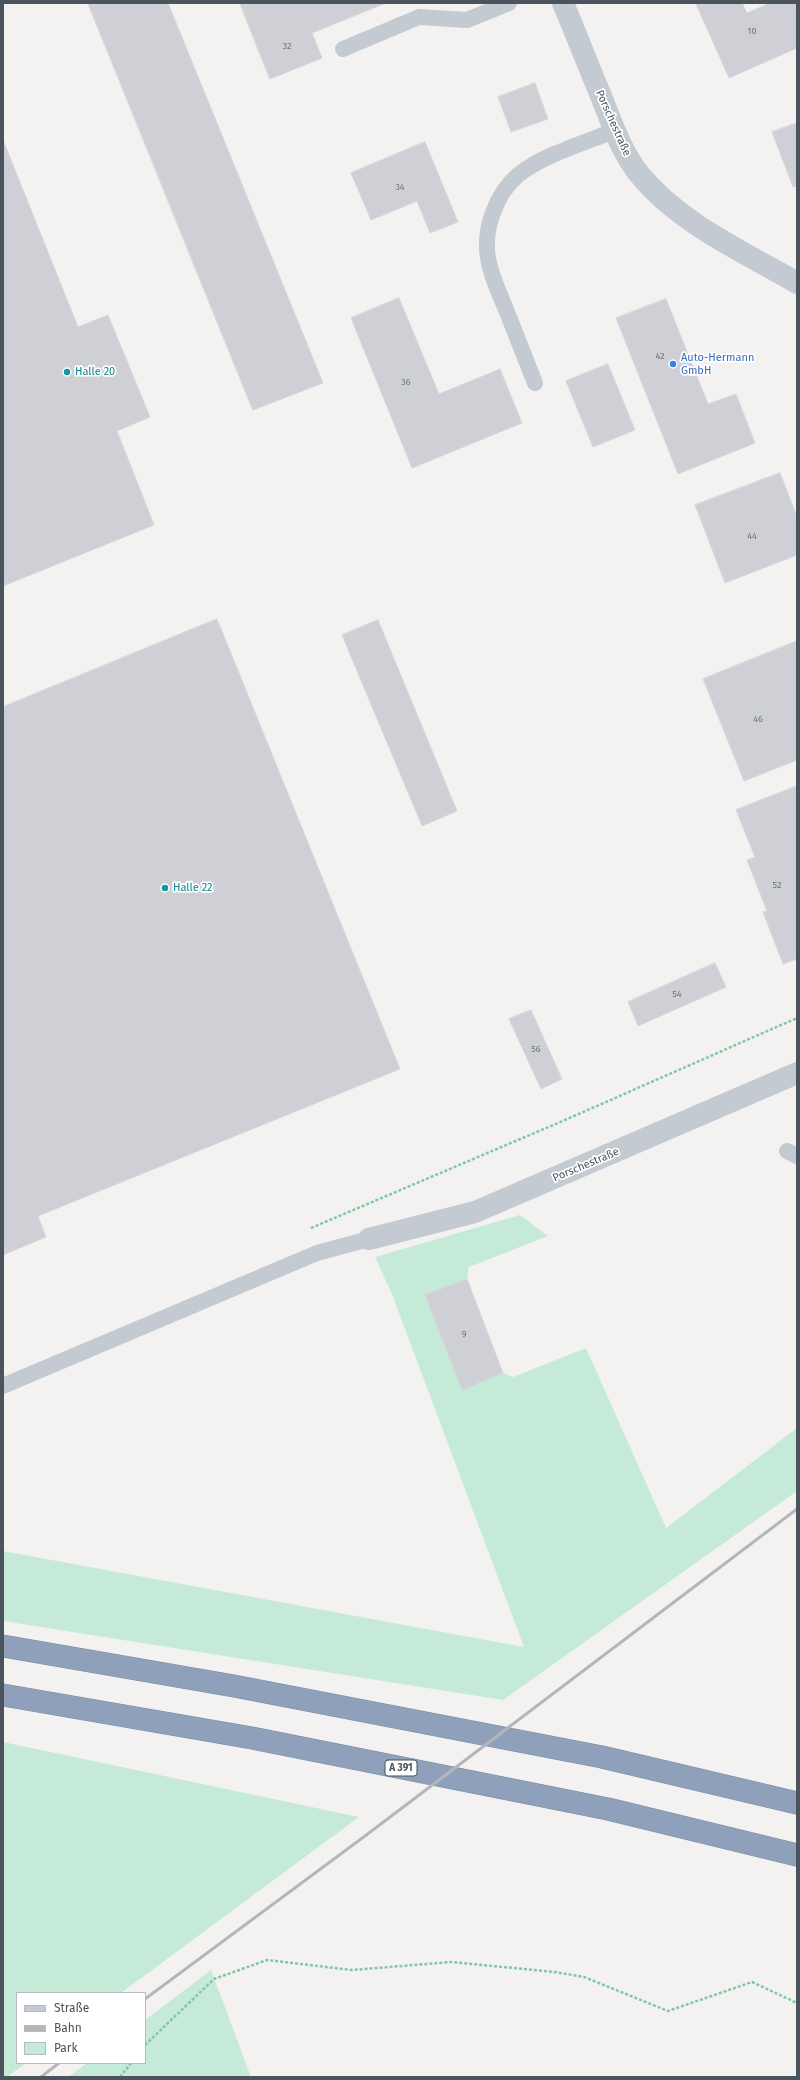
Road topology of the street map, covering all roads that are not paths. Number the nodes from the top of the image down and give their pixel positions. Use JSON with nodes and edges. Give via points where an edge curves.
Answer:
{"nodes":[{"id":1,"x":509,"y":3,"type":"edge"},
{"id":2,"x":563,"y":3,"type":"edge"},
{"id":3,"x":343,"y":49,"type":"dead end"},
{"id":4,"x":614,"y":130,"type":"junction"},
{"id":5,"x":797,"y":283,"type":"edge"},
{"id":6,"x":535,"y":383,"type":"dead end"},
{"id":7,"x":797,"y":1073,"type":"edge"},
{"id":8,"x":369,"y":1238,"type":"joint"},
{"id":9,"x":3,"y":1386,"type":"edge"},
{"id":10,"x":3,"y":1646,"type":"edge"},
{"id":11,"x":3,"y":1695,"type":"edge"},
{"id":12,"x":797,"y":1803,"type":"edge"},
{"id":13,"x":797,"y":1854,"type":"edge"}],
"edges":[{"from":1,"to":3,"type":"lane","via":[[467,20],[420,17]]},
{"from":2,"to":4,"type":"street","name":"Porschestraße"},
{"from":4,"to":5,"type":"street","name":"Porschestraße","via":[[640,174],[685,217]]},
{"from":4,"to":6,"type":"lane","via":[[538,162],[518,176],[504,191],[492,216],[488,236],[488,257],[495,282]]},
{"from":7,"to":8,"type":"street","name":"Porschestraße","via":[[474,1212]]},
{"from":8,"to":9,"type":"lane","via":[[317,1253]]},
{"from":10,"to":12,"type":"highway","via":[[234,1686],[602,1757]]},
{"from":11,"to":13,"type":"highway","number":"A 391","via":[[252,1738],[601,1808]]}]}
